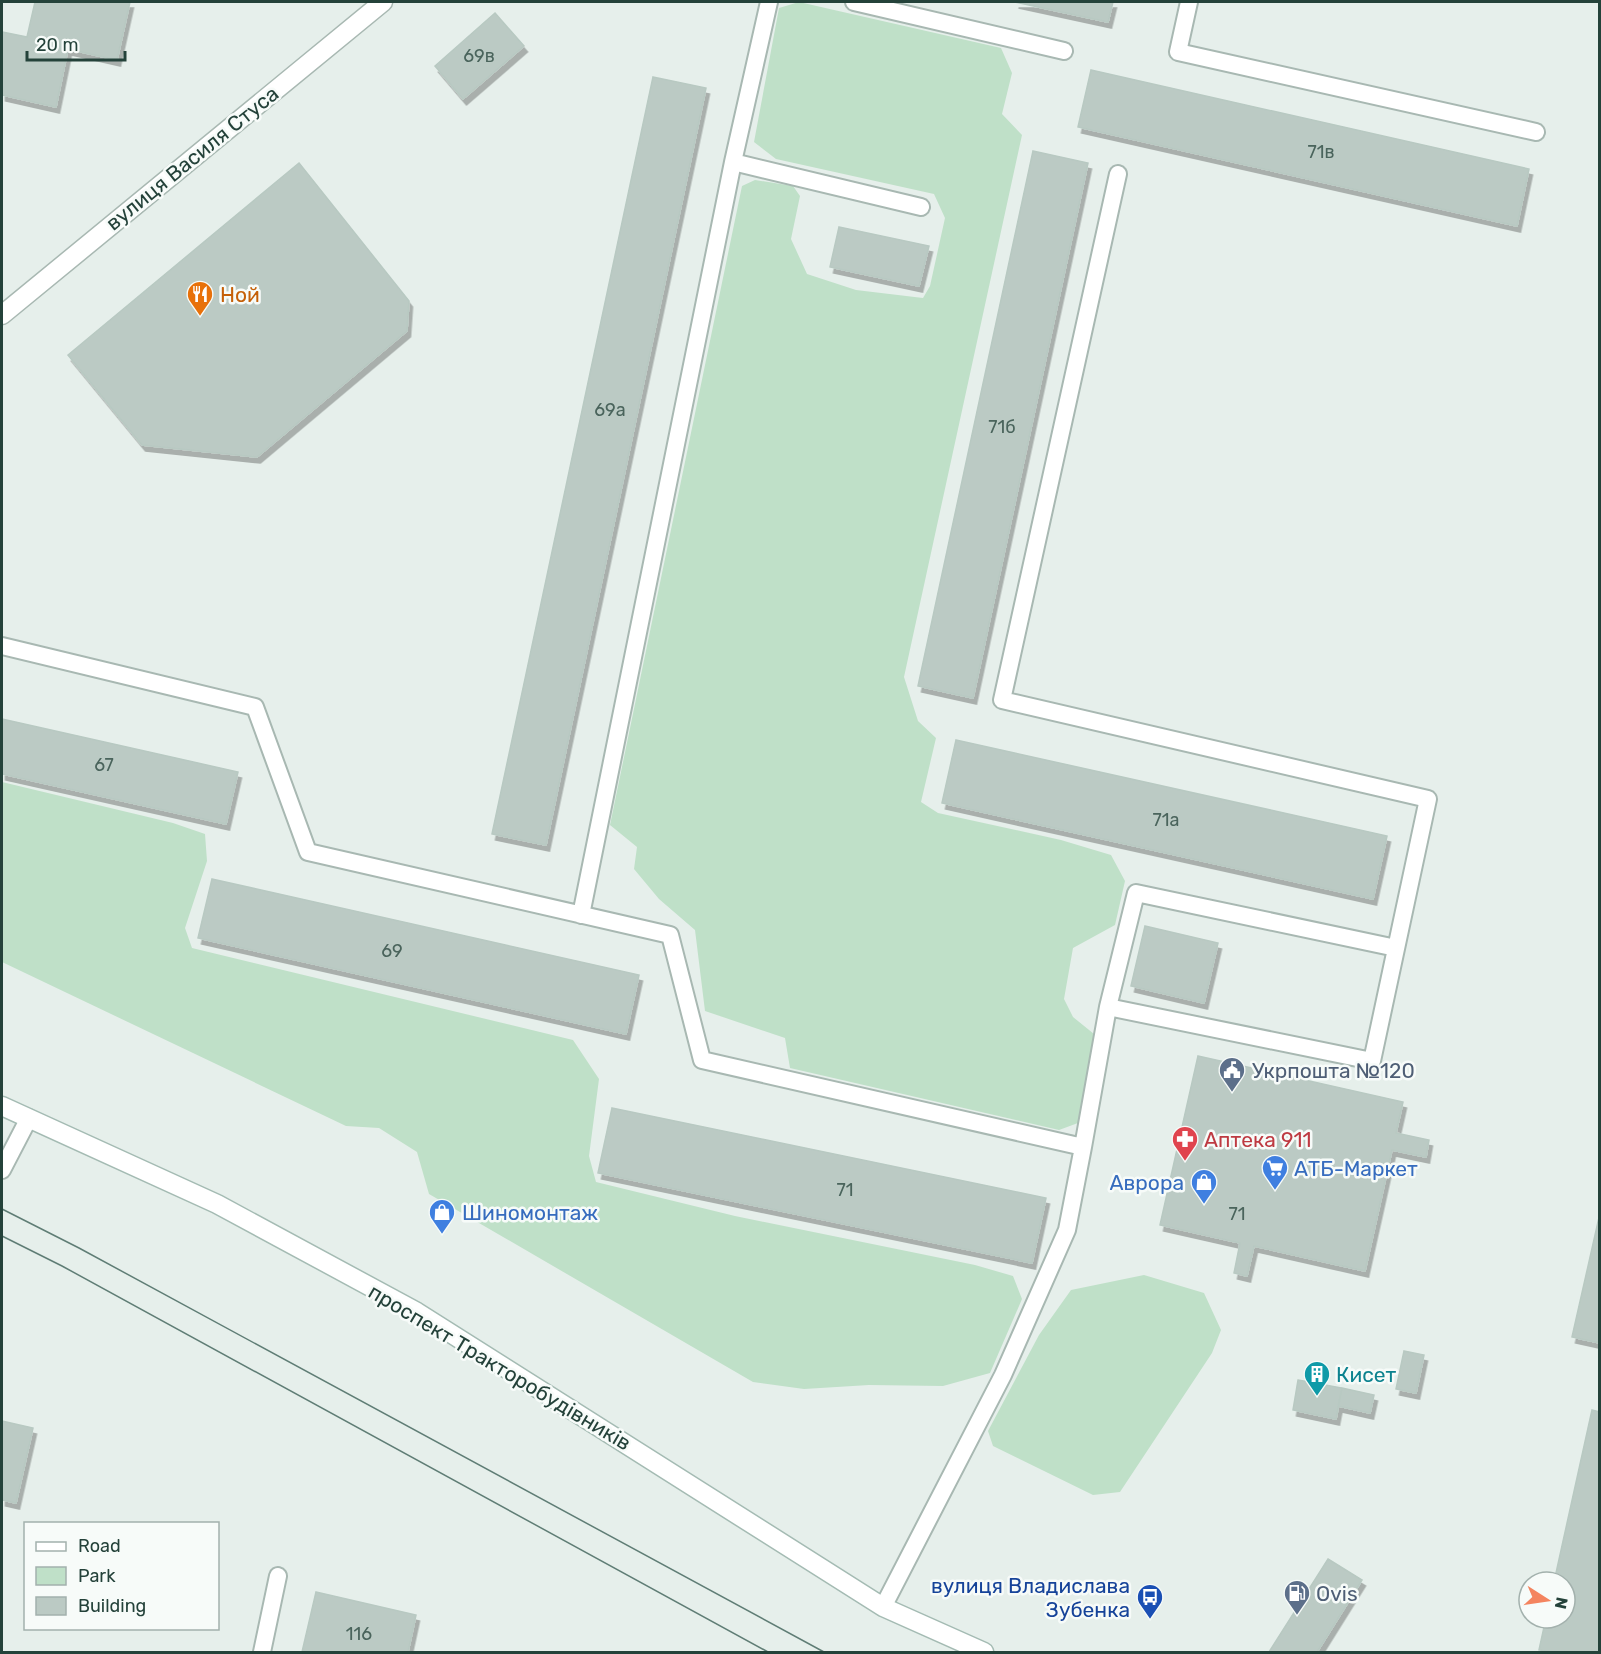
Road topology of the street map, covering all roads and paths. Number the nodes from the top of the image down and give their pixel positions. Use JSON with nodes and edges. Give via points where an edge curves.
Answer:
{"nodes":[{"id":1,"x":382,"y":2,"type":"edge"},
{"id":2,"x":769,"y":2,"type":"edge"},
{"id":3,"x":854,"y":2,"type":"edge"},
{"id":4,"x":1190,"y":2,"type":"edge"},
{"id":5,"x":1064,"y":51,"type":"dead end"},
{"id":6,"x":1536,"y":132,"type":"dead end"},
{"id":7,"x":733,"y":162,"type":"junction"},
{"id":8,"x":1118,"y":174,"type":"dead end"},
{"id":9,"x":921,"y":207,"type":"dead end"},
{"id":10,"x":2,"y":315,"type":"edge"},
{"id":11,"x":2,"y":646,"type":"edge"},
{"id":12,"x":581,"y":915,"type":"junction"},
{"id":13,"x":1396,"y":948,"type":"junction"},
{"id":14,"x":1108,"y":1007,"type":"junction"},
{"id":15,"x":2,"y":1106,"type":"edge"},
{"id":16,"x":29,"y":1118,"type":"junction"},
{"id":17,"x":1083,"y":1147,"type":"junction"},
{"id":18,"x":2,"y":1170,"type":"edge"},
{"id":19,"x":278,"y":1576,"type":"dead end"},
{"id":20,"x":883,"y":1606,"type":"junction"},
{"id":21,"x":262,"y":1653,"type":"edge"},
{"id":22,"x":984,"y":1653,"type":"edge"}],
"edges":[{"from":1,"to":10,"type":"main road","name":"вулиця Василя Стуса"},
{"from":2,"to":7,"type":"lane"},
{"from":3,"to":5,"type":"lane"},
{"from":4,"to":6,"type":"lane","via":[[1178,52]]},
{"from":7,"to":9,"type":"lane"},
{"from":7,"to":12,"type":"lane"},
{"from":8,"to":13,"type":"lane","via":[[1002,700],[1428,799]]},
{"from":11,"to":12,"type":"lane","via":[[255,707],[308,852]]},
{"from":12,"to":17,"type":"lane","via":[[670,935],[702,1060]]},
{"from":13,"to":14,"type":"lane","via":[[1136,892]]},
{"from":13,"to":14,"type":"lane","via":[[1372,1061]]},
{"from":14,"to":17,"type":"lane"},
{"from":15,"to":16,"type":"main road","name":"проспект Тракторобудівників"},
{"from":16,"to":18,"type":"lane"},
{"from":16,"to":20,"type":"main road","name":"проспект Тракторобудівників","via":[[217,1204],[417,1312]]},
{"from":17,"to":20,"type":"lane","via":[[1066,1230],[1003,1375]]},
{"from":19,"to":21,"type":"lane"},
{"from":20,"to":22,"type":"main road","name":"проспект Тракторобудівників"}]}
